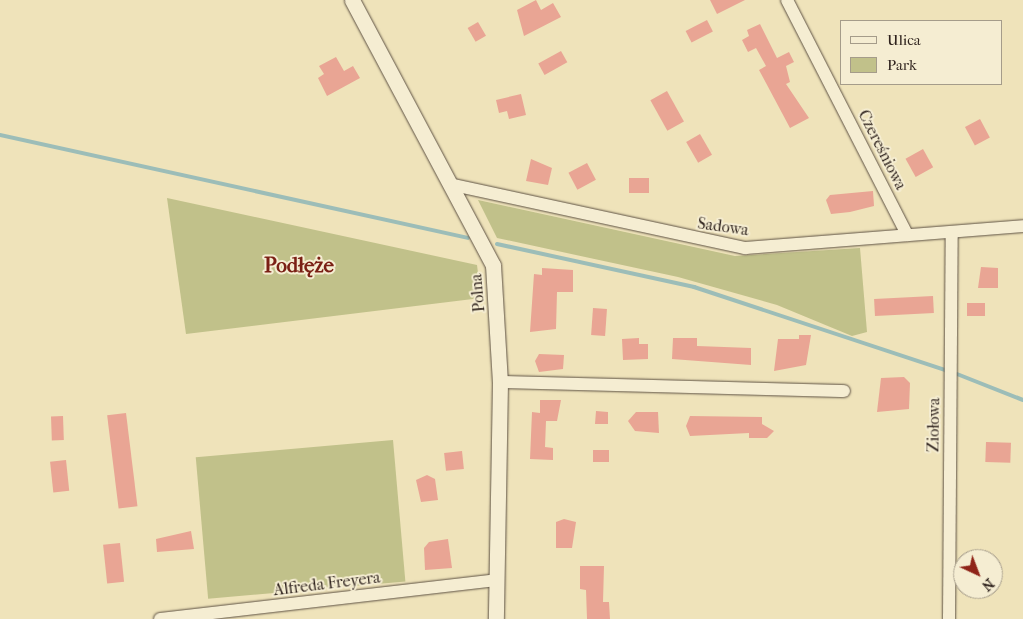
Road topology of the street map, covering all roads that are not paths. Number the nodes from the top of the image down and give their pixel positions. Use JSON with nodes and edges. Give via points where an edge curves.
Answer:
{"nodes":[{"id":1,"x":352,"y":0,"type":"edge"},
{"id":2,"x":787,"y":0,"type":"edge"},
{"id":3,"x":452,"y":185,"type":"junction"},
{"id":4,"x":1023,"y":226,"type":"edge"},
{"id":5,"x":952,"y":232,"type":"junction"},
{"id":6,"x":907,"y":235,"type":"junction"},
{"id":7,"x":500,"y":382,"type":"junction"},
{"id":8,"x":844,"y":391,"type":"dead end"},
{"id":9,"x":497,"y":580,"type":"junction"},
{"id":10,"x":160,"y":619,"type":"edge"},
{"id":11,"x":496,"y":619,"type":"edge"},
{"id":12,"x":949,"y":619,"type":"edge"}],
"edges":[{"from":1,"to":3,"type":"street","name":"Polna"},
{"from":2,"to":6,"type":"street","name":"Czereśniowa"},
{"from":3,"to":6,"type":"street","name":"Sadowa","via":[[723,246]]},
{"from":3,"to":7,"type":"street","name":"Polna","via":[[493,265]]},
{"from":4,"to":5,"type":"street","name":"Sadowa"},
{"from":5,"to":6,"type":"street","name":"Sadowa"},
{"from":5,"to":12,"type":"street","name":"Ziołowa"},
{"from":7,"to":8,"type":"street"},
{"from":7,"to":9,"type":"street","name":"Polna"},
{"from":9,"to":10,"type":"street","name":"Alfreda Freyera"},
{"from":9,"to":11,"type":"street","name":"Polna"}]}
